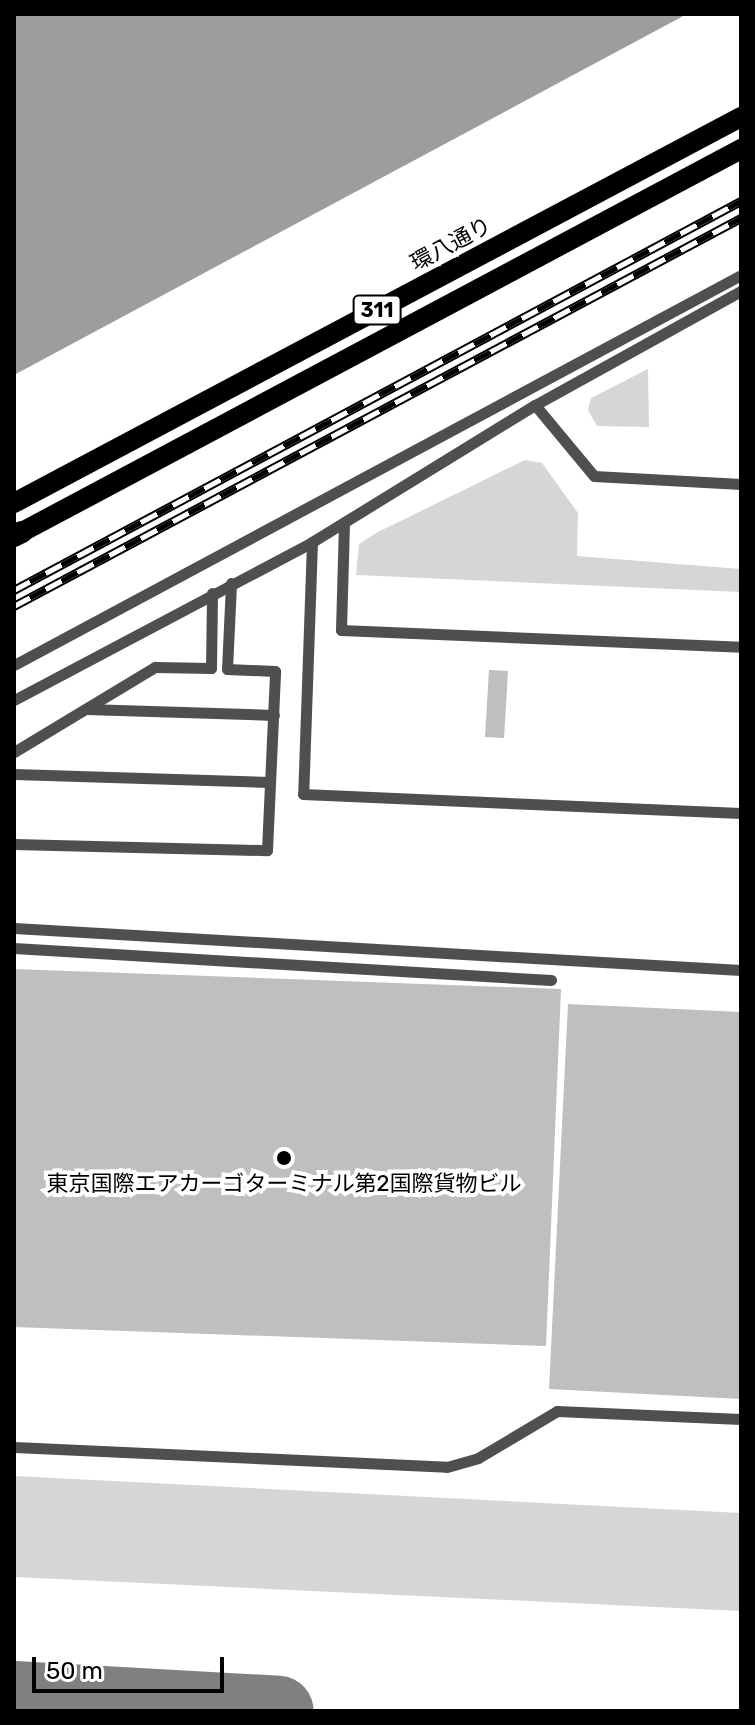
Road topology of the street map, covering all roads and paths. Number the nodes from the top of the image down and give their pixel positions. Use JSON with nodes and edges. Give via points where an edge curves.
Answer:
{"nodes":[{"id":1,"x":741,"y":117,"type":"edge"},
{"id":2,"x":741,"y":149,"type":"edge"},
{"id":3,"x":741,"y":275,"type":"edge"},
{"id":4,"x":741,"y":291,"type":"edge"},
{"id":5,"x":535,"y":405,"type":"junction"},
{"id":6,"x":741,"y":484,"type":"edge"},
{"id":7,"x":14,"y":503,"type":"edge"},
{"id":8,"x":344,"y":523,"type":"junction"},
{"id":9,"x":18,"y":534,"type":"edge"},
{"id":10,"x":312,"y":542,"type":"junction"},
{"id":11,"x":231,"y":583,"type":"junction"},
{"id":12,"x":212,"y":593,"type":"junction"},
{"id":13,"x":741,"y":647,"type":"edge"},
{"id":14,"x":14,"y":665,"type":"edge"},
{"id":15,"x":14,"y":700,"type":"edge"},
{"id":16,"x":85,"y":709,"type":"junction"},
{"id":17,"x":274,"y":715,"type":"junction"},
{"id":18,"x":14,"y":752,"type":"edge"},
{"id":19,"x":14,"y":774,"type":"edge"},
{"id":20,"x":270,"y":782,"type":"junction"},
{"id":21,"x":741,"y":813,"type":"edge"},
{"id":22,"x":14,"y":844,"type":"edge"},
{"id":23,"x":14,"y":928,"type":"edge"},
{"id":24,"x":14,"y":948,"type":"edge"},
{"id":25,"x":741,"y":970,"type":"edge"},
{"id":26,"x":551,"y":980,"type":"dead end"},
{"id":27,"x":741,"y":1419,"type":"edge"},
{"id":28,"x":14,"y":1447,"type":"edge"}],
"edges":[{"from":1,"to":7,"type":"main road","name":"環八通り","number":"311"},
{"from":2,"to":9,"type":"main road","number":"311"},
{"from":3,"to":14,"type":"lane"},
{"from":4,"to":5,"type":"lane"},
{"from":5,"to":6,"type":"lane","via":[[594,476]]},
{"from":5,"to":8,"type":"lane"},
{"from":8,"to":10,"type":"lane"},
{"from":8,"to":13,"type":"lane","via":[[341,630]]},
{"from":10,"to":11,"type":"lane"},
{"from":10,"to":21,"type":"lane","via":[[303,794]]},
{"from":11,"to":12,"type":"lane"},
{"from":11,"to":17,"type":"lane","via":[[227,669],[275,671]]},
{"from":12,"to":15,"type":"lane"},
{"from":12,"to":16,"type":"lane","via":[[211,668],[155,667]]},
{"from":16,"to":17,"type":"lane"},
{"from":16,"to":18,"type":"lane"},
{"from":17,"to":20,"type":"lane"},
{"from":19,"to":20,"type":"lane"},
{"from":20,"to":22,"type":"lane","via":[[267,850]]},
{"from":23,"to":25,"type":"lane"},
{"from":24,"to":26,"type":"lane"},
{"from":27,"to":28,"type":"lane","via":[[557,1411],[478,1458],[447,1467]]}]}
